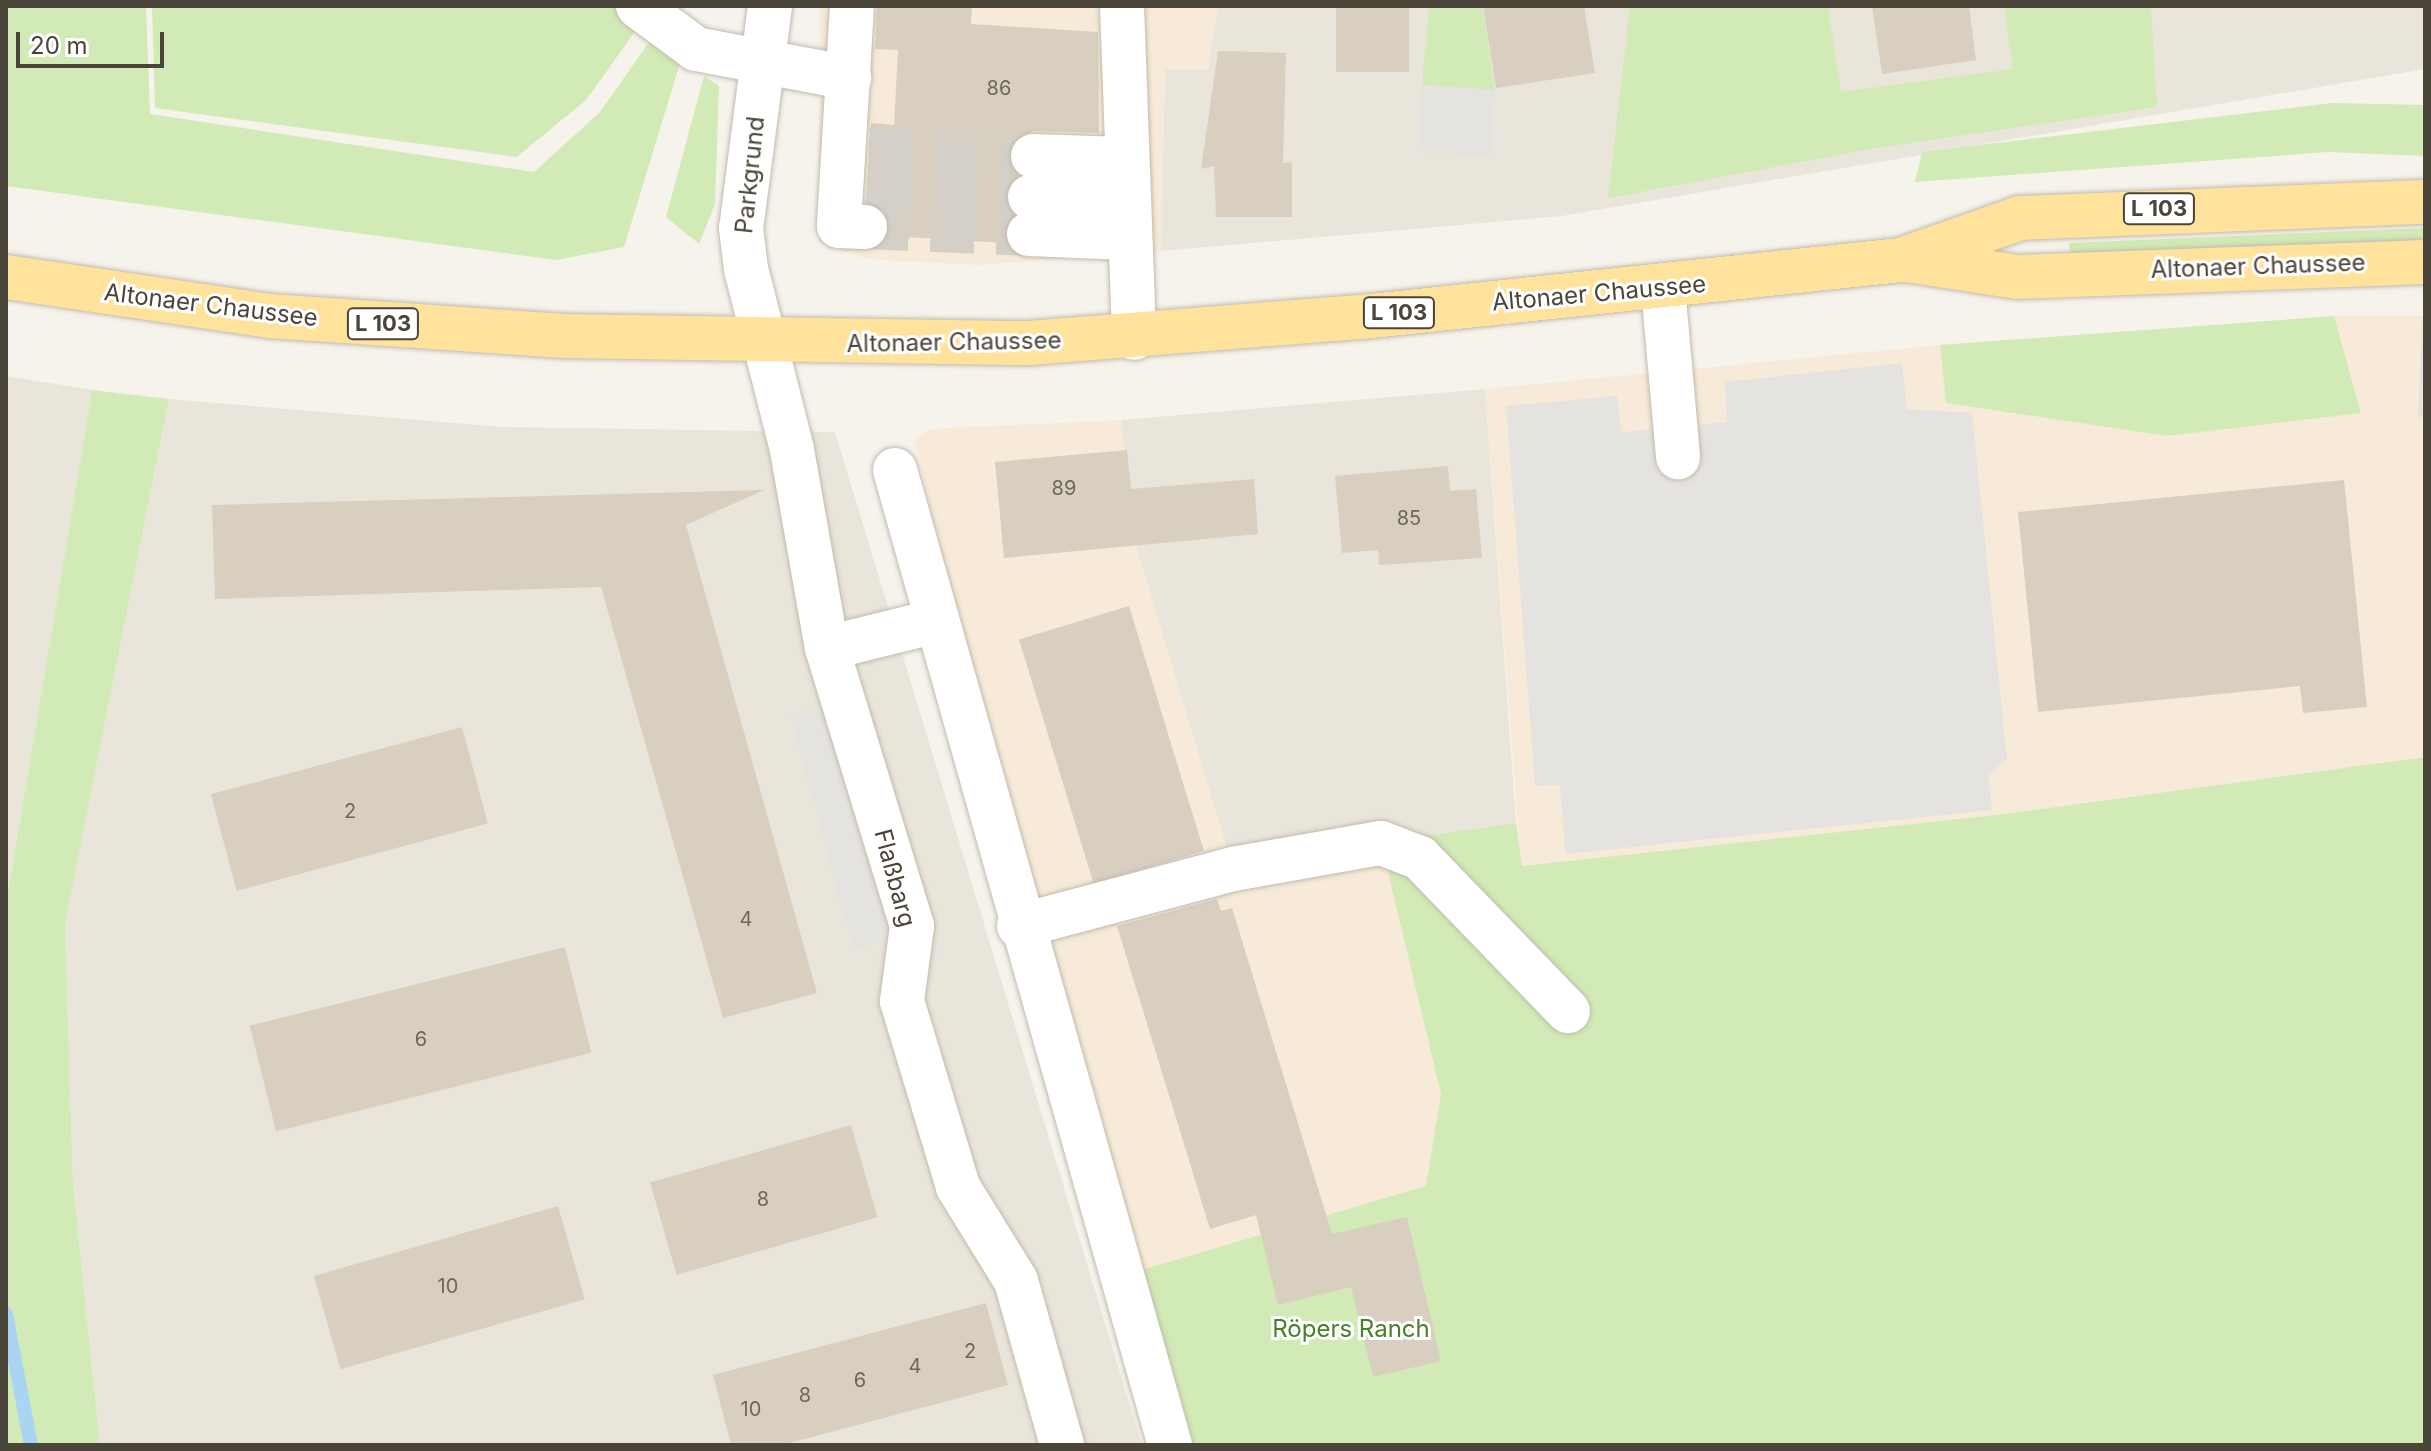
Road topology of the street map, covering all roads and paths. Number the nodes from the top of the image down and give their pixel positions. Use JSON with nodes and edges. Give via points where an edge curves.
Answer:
{"nodes":[{"id":1,"x":638,"y":6,"type":"edge"},
{"id":2,"x":770,"y":6,"type":"edge"},
{"id":3,"x":852,"y":6,"type":"edge"},
{"id":4,"x":1122,"y":6,"type":"edge"},
{"id":5,"x":763,"y":57,"type":"junction"},
{"id":6,"x":849,"y":78,"type":"junction"},
{"id":7,"x":1123,"y":159,"type":"junction"},
{"id":8,"x":857,"y":181,"type":"dead end"},
{"id":9,"x":2425,"y":202,"type":"edge"},
{"id":10,"x":1127,"y":220,"type":"junction"},
{"id":11,"x":1901,"y":260,"type":"junction"},
{"id":12,"x":2425,"y":262,"type":"edge"},
{"id":13,"x":6,"y":277,"type":"edge"},
{"id":14,"x":1663,"y":288,"type":"junction"},
{"id":15,"x":1134,"y":338,"type":"junction"},
{"id":16,"x":763,"y":343,"type":"junction"},
{"id":17,"x":1678,"y":457,"type":"dead end"},
{"id":18,"x":895,"y":470,"type":"dead end"},
{"id":19,"x":932,"y":622,"type":"junction"},
{"id":20,"x":827,"y":648,"type":"junction"},
{"id":21,"x":1019,"y":926,"type":"junction"},
{"id":22,"x":1568,"y":1011,"type":"dead end"},
{"id":23,"x":1160,"y":1443,"type":"edge"},
{"id":24,"x":1062,"y":1445,"type":"edge"}],
"edges":[{"from":1,"to":5,"type":"street","via":[[696,49]]},
{"from":2,"to":5,"type":"street","name":"Parkgrund"},
{"from":3,"to":6,"type":"street"},
{"from":4,"to":7,"type":"street"},
{"from":5,"to":6,"type":"street"},
{"from":5,"to":16,"type":"street","name":"Parkgrund","via":[[741,228]]},
{"from":6,"to":8,"type":"street"},
{"from":7,"to":10,"type":"street"},
{"from":7,"to":10,"type":"street","via":[[1031,196]]},
{"from":9,"to":11,"type":"main road","name":"Altonaer Chaussee","number":"L 103","via":[[2020,218]]},
{"from":10,"to":15,"type":"street"},
{"from":11,"to":12,"type":"main road","name":"Altonaer Chaussee","number":"L 103","via":[[2018,277]]},
{"from":11,"to":14,"type":"main road","name":"Altonaer Chaussee","number":"L 103"},
{"from":13,"to":16,"type":"main road","name":"Altonaer Chaussee","number":"L 103","via":[[270,316]]},
{"from":14,"to":15,"type":"main road","name":"Altonaer Chaussee","number":"L 103"},
{"from":14,"to":17,"type":"street"},
{"from":15,"to":16,"type":"main road","name":"Altonaer Chaussee","number":"L 103"},
{"from":16,"to":20,"type":"street","name":"Flaßbarg","via":[[792,450]]},
{"from":18,"to":19,"type":"street"},
{"from":19,"to":20,"type":"street"},
{"from":19,"to":21,"type":"street"},
{"from":20,"to":24,"type":"street","name":"Flaßbarg","via":[[912,926],[902,1001],[918,1058],[958,1187],[1016,1281]]},
{"from":21,"to":22,"type":"street","via":[[1233,869],[1381,843],[1420,858]]},
{"from":21,"to":23,"type":"street"}]}
